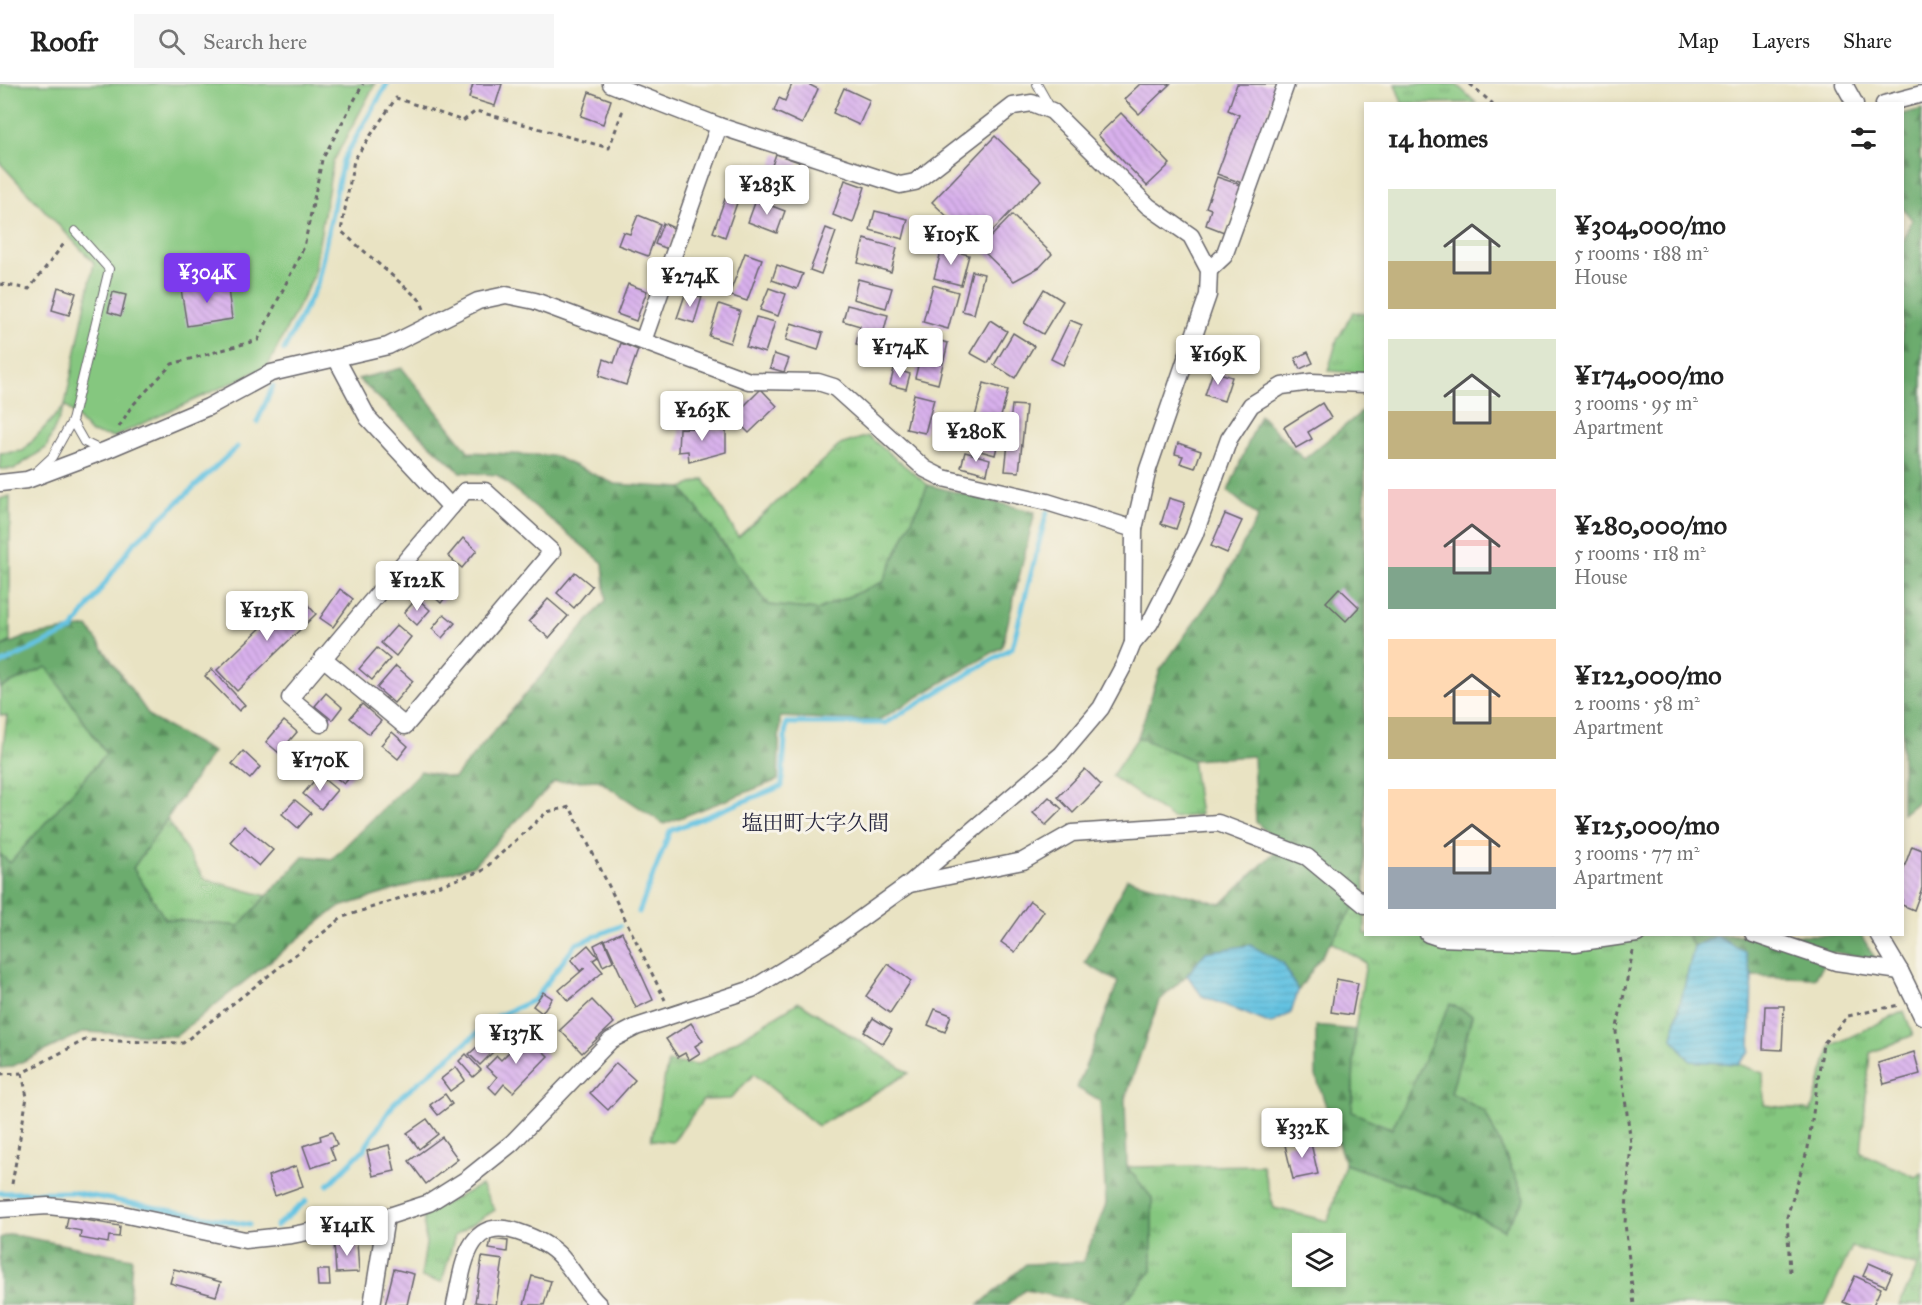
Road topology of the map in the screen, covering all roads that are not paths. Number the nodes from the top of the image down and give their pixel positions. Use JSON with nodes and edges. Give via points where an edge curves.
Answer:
{"nodes":[{"id":1,"x":611,"y":84,"type":"edge"},
{"id":2,"x":1037,"y":84,"type":"edge"},
{"id":3,"x":1287,"y":84,"type":"edge"},
{"id":4,"x":1844,"y":84,"type":"edge"},
{"id":5,"x":1861,"y":84,"type":"edge"},
{"id":6,"x":1922,"y":94,"type":"edge"},
{"id":7,"x":1856,"y":102,"type":"edge"},
{"id":8,"x":1857,"y":102,"type":"edge"},
{"id":9,"x":1892,"y":102,"type":"edge"},
{"id":10,"x":1052,"y":111,"type":"junction"},
{"id":11,"x":719,"y":126,"type":"junction"},
{"id":12,"x":75,"y":231,"type":"road end"},
{"id":13,"x":1209,"y":270,"type":"junction"},
{"id":14,"x":643,"y":341,"type":"junction"},
{"id":15,"x":336,"y":358,"type":"junction"},
{"id":16,"x":1364,"y":384,"type":"edge"},
{"id":17,"x":72,"y":422,"type":"junction"},
{"id":18,"x":104,"y":451,"type":"junction"},
{"id":19,"x":27,"y":480,"type":"junction"},
{"id":20,"x":0,"y":483,"type":"edge"},
{"id":21,"x":451,"y":507,"type":"junction"},
{"id":22,"x":1134,"y":528,"type":"junction"},
{"id":23,"x":1133,"y":642,"type":"junction"},
{"id":24,"x":324,"y":658,"type":"junction"},
{"id":25,"x":321,"y":724,"type":"dead end"},
{"id":26,"x":909,"y":884,"type":"junction"},
{"id":27,"x":1364,"y":904,"type":"edge"},
{"id":28,"x":1434,"y":936,"type":"edge"},
{"id":29,"x":1759,"y":936,"type":"edge"},
{"id":30,"x":1879,"y":936,"type":"edge"},
{"id":31,"x":1636,"y":940,"type":"edge"},
{"id":32,"x":1900,"y":971,"type":"junction"},
{"id":33,"x":1919,"y":1009,"type":"edge"},
{"id":34,"x":0,"y":1209,"type":"edge"},
{"id":35,"x":386,"y":1217,"type":"junction"},
{"id":36,"x":372,"y":1305,"type":"edge"},
{"id":37,"x":455,"y":1305,"type":"edge"},
{"id":38,"x":598,"y":1305,"type":"edge"}],
"edges":[{"from":1,"to":11,"type":"street"},
{"from":2,"to":10,"type":"lane"},
{"from":3,"to":13,"type":"street","via":[[1224,256]]},
{"from":4,"to":7,"type":"street"},
{"from":5,"to":8,"type":"street"},
{"from":6,"to":9,"type":"street"},
{"from":10,"to":11,"type":"street","via":[[1032,103],[1013,106],[915,182],[900,185]]},
{"from":10,"to":13,"type":"street","via":[[1148,206],[1191,236]]},
{"from":11,"to":14,"type":"street"},
{"from":12,"to":17,"type":"lane","via":[[110,269]]},
{"from":13,"to":22,"type":"street","via":[[1208,295],[1148,469]]},
{"from":14,"to":15,"type":"street","via":[[535,301],[506,295],[478,301],[388,346]]},
{"from":14,"to":22,"type":"street","via":[[750,381],[818,382],[834,387],[924,469],[944,478],[1047,502]]},
{"from":15,"to":18,"type":"street","via":[[271,373],[208,407]]},
{"from":15,"to":21,"type":"street","via":[[368,418]]},
{"from":16,"to":23,"type":"street","via":[[1311,382],[1282,386],[1251,405],[1229,439],[1194,536],[1150,623]]},
{"from":17,"to":18,"type":"lane","via":[[84,442]]},
{"from":17,"to":19,"type":"lane","via":[[52,457]]},
{"from":18,"to":19,"type":"street"},
{"from":19,"to":20,"type":"street"},
{"from":21,"to":24,"type":"street"},
{"from":21,"to":24,"type":"street","via":[[465,491],[485,491],[552,552],[405,726]]},
{"from":22,"to":23,"type":"street"},
{"from":23,"to":26,"type":"street","via":[[1101,708],[1062,754]]},
{"from":24,"to":25,"type":"street","via":[[290,698]]},
{"from":26,"to":27,"type":"street","via":[[1023,861],[1072,834],[1218,823],[1307,857]]},
{"from":26,"to":35,"type":"street","via":[[827,943],[752,989],[636,1027],[611,1040],[512,1143],[468,1179],[429,1203]]},
{"from":28,"to":31,"type":"street","via":[[1575,943]]},
{"from":29,"to":32,"type":"street","via":[[1836,962]]},
{"from":30,"to":32,"type":"street"},
{"from":32,"to":33,"type":"street"},
{"from":34,"to":35,"type":"street","via":[[48,1206],[122,1214],[245,1240]]},
{"from":35,"to":36,"type":"street"},
{"from":37,"to":38,"type":"street","via":[[465,1256],[475,1239],[488,1229],[509,1229],[535,1238],[560,1256]]}]}
